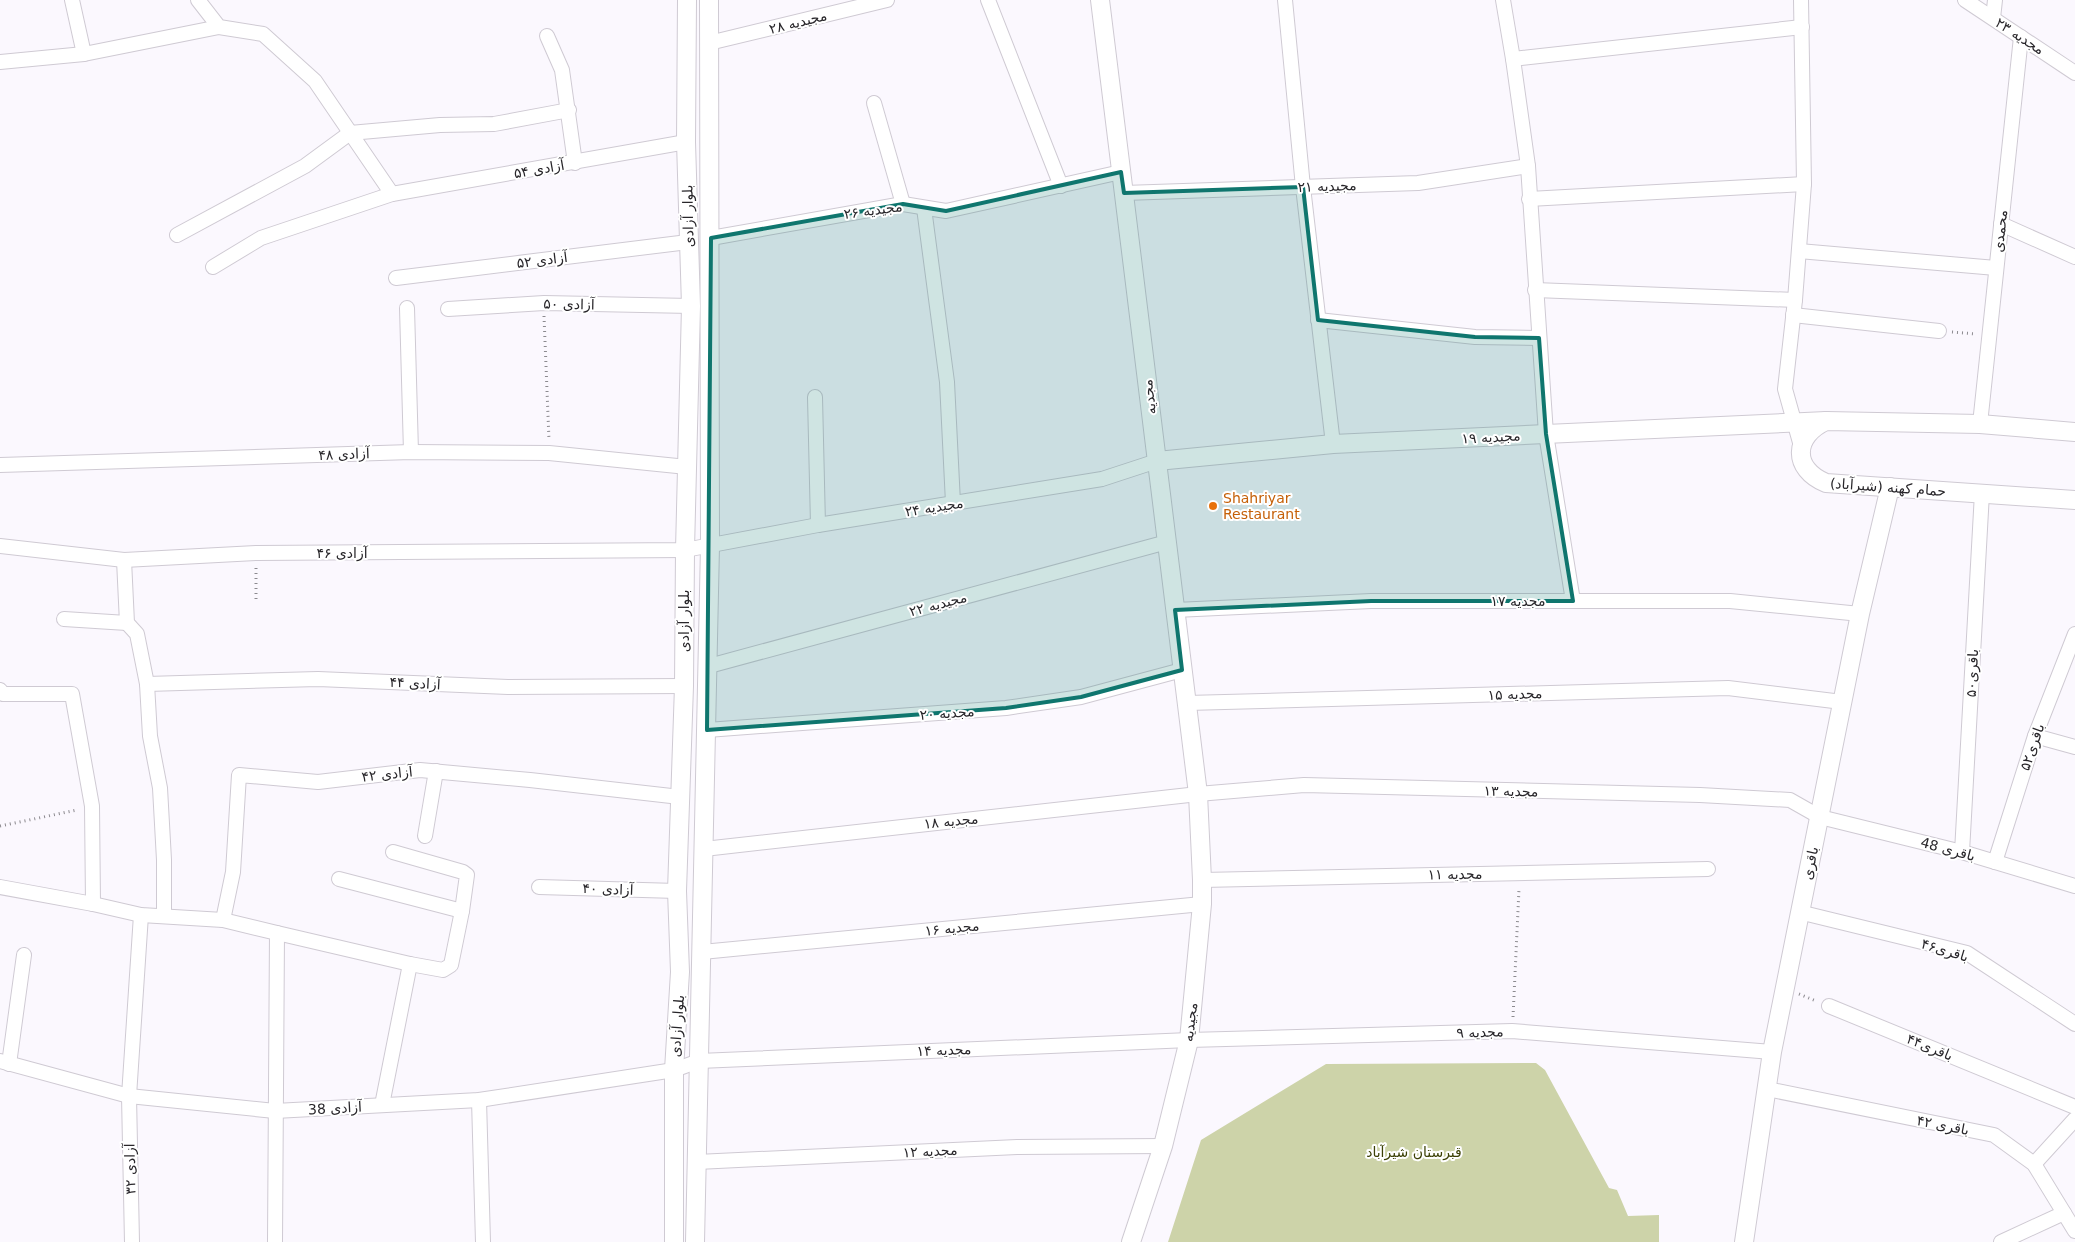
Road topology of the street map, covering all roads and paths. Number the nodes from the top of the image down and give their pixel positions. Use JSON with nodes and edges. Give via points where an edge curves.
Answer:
{"nodes":[{"id":1,"x":72,"y":0,"type":"edge"},
{"id":2,"x":198,"y":0,"type":"edge"},
{"id":3,"x":687,"y":0,"type":"edge"},
{"id":4,"x":709,"y":0,"type":"edge"},
{"id":5,"x":887,"y":0,"type":"edge"},
{"id":6,"x":988,"y":0,"type":"edge"},
{"id":7,"x":1100,"y":0,"type":"edge"},
{"id":8,"x":1285,"y":0,"type":"edge"},
{"id":9,"x":1503,"y":0,"type":"edge"},
{"id":10,"x":1801,"y":0,"type":"edge"},
{"id":11,"x":1965,"y":0,"type":"edge"},
{"id":12,"x":1995,"y":0,"type":"edge"},
{"id":13,"x":1993,"y":18,"type":"junction"},
{"id":14,"x":219,"y":27,"type":"junction"},
{"id":15,"x":1802,"y":27,"type":"junction"},
{"id":16,"x":547,"y":36,"type":"dead end"},
{"id":17,"x":2021,"y":37,"type":"junction"},
{"id":18,"x":709,"y":43,"type":"junction"},
{"id":19,"x":84,"y":54,"type":"junction"},
{"id":20,"x":1513,"y":59,"type":"junction"},
{"id":21,"x":0,"y":62,"type":"edge"},
{"id":22,"x":2075,"y":72,"type":"edge"},
{"id":23,"x":874,"y":103,"type":"dead end"},
{"id":24,"x":569,"y":110,"type":"junction"},
{"id":25,"x":350,"y":133,"type":"junction"},
{"id":26,"x":686,"y":142,"type":"junction"},
{"id":27,"x":575,"y":163,"type":"junction"},
{"id":28,"x":1528,"y":166,"type":"junction"},
{"id":29,"x":1122,"y":172,"type":"junction"},
{"id":30,"x":1804,"y":184,"type":"junction"},
{"id":31,"x":1061,"y":186,"type":"junction"},
{"id":32,"x":1303,"y":187,"type":"junction"},
{"id":33,"x":1124,"y":193,"type":"junction"},
{"id":34,"x":392,"y":194,"type":"junction"},
{"id":35,"x":1529,"y":199,"type":"junction"},
{"id":36,"x":903,"y":204,"type":"junction"},
{"id":37,"x":924,"y":208,"type":"junction"},
{"id":38,"x":2001,"y":224,"type":"junction"},
{"id":39,"x":177,"y":235,"type":"dead end"},
{"id":40,"x":711,"y":238,"type":"junction"},
{"id":41,"x":688,"y":242,"type":"junction"},
{"id":42,"x":1799,"y":251,"type":"junction"},
{"id":43,"x":2075,"y":257,"type":"edge"},
{"id":44,"x":213,"y":268,"type":"dead end"},
{"id":45,"x":1996,"y":268,"type":"junction"},
{"id":46,"x":396,"y":278,"type":"dead end"},
{"id":47,"x":1536,"y":290,"type":"junction"},
{"id":48,"x":1795,"y":300,"type":"junction"},
{"id":49,"x":544,"y":303,"type":"junction"},
{"id":50,"x":691,"y":306,"type":"junction"},
{"id":51,"x":407,"y":308,"type":"dead end"},
{"id":52,"x":448,"y":309,"type":"dead end"},
{"id":53,"x":1793,"y":315,"type":"junction"},
{"id":54,"x":1318,"y":320,"type":"junction"},
{"id":55,"x":1939,"y":331,"type":"joint"},
{"id":56,"x":1989,"y":335,"type":"junction"},
{"id":57,"x":1539,"y":338,"type":"junction"},
{"id":58,"x":816,"y":397,"type":"dead end"},
{"id":59,"x":1826,"y":421,"type":"junction"},
{"id":60,"x":1795,"y":423,"type":"junction"},
{"id":61,"x":1980,"y":424,"type":"junction"},
{"id":62,"x":2075,"y":432,"type":"edge"},
{"id":63,"x":1546,"y":434,"type":"junction"},
{"id":64,"x":1333,"y":444,"type":"junction"},
{"id":65,"x":1801,"y":446,"type":"junction"},
{"id":66,"x":411,"y":452,"type":"junction"},
{"id":67,"x":549,"y":453,"type":"junction"},
{"id":68,"x":1157,"y":460,"type":"junction"},
{"id":69,"x":0,"y":465,"type":"edge"},
{"id":70,"x":687,"y":467,"type":"junction"},
{"id":71,"x":711,"y":467,"type":"junction"},
{"id":72,"x":1890,"y":487,"type":"junction"},
{"id":73,"x":1982,"y":494,"type":"junction"},
{"id":74,"x":2075,"y":500,"type":"edge"},
{"id":75,"x":953,"y":503,"type":"junction"},
{"id":76,"x":818,"y":526,"type":"junction"},
{"id":77,"x":1167,"y":542,"type":"junction"},
{"id":78,"x":0,"y":546,"type":"edge"},
{"id":79,"x":710,"y":546,"type":"junction"},
{"id":80,"x":685,"y":550,"type":"junction"},
{"id":81,"x":256,"y":554,"type":"junction"},
{"id":82,"x":124,"y":560,"type":"junction"},
{"id":83,"x":1573,"y":601,"type":"junction"},
{"id":84,"x":256,"y":602,"type":"dead end"},
{"id":85,"x":1175,"y":610,"type":"junction"},
{"id":86,"x":1860,"y":614,"type":"junction"},
{"id":87,"x":64,"y":619,"type":"dead end"},
{"id":88,"x":127,"y":623,"type":"junction"},
{"id":89,"x":2075,"y":634,"type":"edge"},
{"id":90,"x":709,"y":666,"type":"junction"},
{"id":91,"x":1182,"y":670,"type":"junction"},
{"id":92,"x":147,"y":684,"type":"junction"},
{"id":93,"x":684,"y":686,"type":"junction"},
{"id":94,"x":1,"y":693,"type":"edge"},
{"id":95,"x":1187,"y":702,"type":"junction"},
{"id":96,"x":1842,"y":702,"type":"junction"},
{"id":97,"x":707,"y":730,"type":"junction"},
{"id":98,"x":2035,"y":736,"type":"junction"},
{"id":99,"x":2075,"y":747,"type":"edge"},
{"id":100,"x":436,"y":772,"type":"junction"},
{"id":101,"x":1198,"y":794,"type":"junction"},
{"id":102,"x":680,"y":797,"type":"junction"},
{"id":103,"x":92,"y":806,"type":"junction"},
{"id":104,"x":1820,"y":817,"type":"junction"},
{"id":105,"x":0,"y":826,"type":"edge"},
{"id":106,"x":425,"y":836,"type":"dead end"},
{"id":107,"x":704,"y":849,"type":"junction"},
{"id":108,"x":393,"y":852,"type":"dead end"},
{"id":109,"x":1962,"y":852,"type":"junction"},
{"id":110,"x":1994,"y":862,"type":"junction"},
{"id":111,"x":1708,"y":869,"type":"dead end"},
{"id":112,"x":1520,"y":873,"type":"junction"},
{"id":113,"x":338,"y":879,"type":"dead end"},
{"id":114,"x":1202,"y":880,"type":"junction"},
{"id":115,"x":2075,"y":886,"type":"edge"},
{"id":116,"x":0,"y":887,"type":"edge"},
{"id":117,"x":538,"y":887,"type":"dead end"},
{"id":118,"x":677,"y":891,"type":"junction"},
{"id":119,"x":93,"y":904,"type":"junction"},
{"id":120,"x":1202,"y":904,"type":"junction"},
{"id":121,"x":462,"y":911,"type":"junction"},
{"id":122,"x":1800,"y":912,"type":"junction"},
{"id":123,"x":141,"y":915,"type":"junction"},
{"id":124,"x":164,"y":915,"type":"junction"},
{"id":125,"x":678,"y":918,"type":"junction"},
{"id":126,"x":703,"y":918,"type":"junction"},
{"id":127,"x":223,"y":920,"type":"junction"},
{"id":128,"x":277,"y":933,"type":"junction"},
{"id":129,"x":702,"y":952,"type":"junction"},
{"id":130,"x":24,"y":956,"type":"dead end"},
{"id":131,"x":410,"y":964,"type":"junction"},
{"id":132,"x":1785,"y":988,"type":"junction"},
{"id":133,"x":1829,"y":1006,"type":"joint"},
{"id":134,"x":2075,"y":1024,"type":"edge"},
{"id":135,"x":1512,"y":1031,"type":"junction"},
{"id":136,"x":1188,"y":1040,"type":"junction"},
{"id":137,"x":1772,"y":1052,"type":"junction"},
{"id":138,"x":699,"y":1061,"type":"junction"},
{"id":139,"x":4,"y":1062,"type":"edge"},
{"id":140,"x":674,"y":1070,"type":"junction"},
{"id":141,"x":1767,"y":1089,"type":"junction"},
{"id":142,"x":129,"y":1096,"type":"junction"},
{"id":143,"x":479,"y":1100,"type":"junction"},
{"id":144,"x":382,"y":1105,"type":"junction"},
{"id":145,"x":2075,"y":1107,"type":"edge"},
{"id":146,"x":275,"y":1111,"type":"junction"},
{"id":147,"x":2075,"y":1119,"type":"edge"},
{"id":148,"x":1162,"y":1146,"type":"junction"},
{"id":149,"x":697,"y":1162,"type":"junction"},
{"id":150,"x":2034,"y":1164,"type":"junction"},
{"id":151,"x":2064,"y":1213,"type":"junction"},
{"id":152,"x":2075,"y":1231,"type":"edge"},
{"id":153,"x":132,"y":1242,"type":"edge"},
{"id":154,"x":275,"y":1242,"type":"edge"},
{"id":155,"x":483,"y":1242,"type":"edge"},
{"id":156,"x":674,"y":1242,"type":"edge"},
{"id":157,"x":695,"y":1242,"type":"edge"},
{"id":158,"x":1131,"y":1242,"type":"edge"},
{"id":159,"x":1744,"y":1242,"type":"edge"},
{"id":160,"x":2001,"y":1242,"type":"edge"}],
"edges":[{"from":1,"to":19,"type":"street"},
{"from":2,"to":14,"type":"street"},
{"from":3,"to":26,"type":"street","name":"بلوار آزادی"},
{"from":4,"to":18,"type":"street","name":"بلوار آزادی"},
{"from":5,"to":18,"type":"street","name":"مجیدیه ۲۸"},
{"from":6,"to":31,"type":"street"},
{"from":7,"to":29,"type":"street","name":"مجدیه"},
{"from":8,"to":32,"type":"street"},
{"from":9,"to":20,"type":"street"},
{"from":10,"to":15,"type":"street"},
{"from":11,"to":13,"type":"street","name":"مجدیه ۲۳"},
{"from":12,"to":13,"type":"street"},
{"from":13,"to":17,"type":"street","name":"مجدیه ۲۳"},
{"from":14,"to":19,"type":"street"},
{"from":14,"to":25,"type":"street","via":[[263,34],[314,81]]},
{"from":15,"to":20,"type":"street"},
{"from":15,"to":30,"type":"street"},
{"from":16,"to":24,"type":"street","via":[[562,70]]},
{"from":17,"to":22,"type":"street","name":"مجدیه ۲۳"},
{"from":17,"to":38,"type":"street","name":"محمدی"},
{"from":18,"to":40,"type":"street","name":"بلوار آزادی"},
{"from":19,"to":21,"type":"street"},
{"from":20,"to":28,"type":"street"},
{"from":23,"to":36,"type":"street"},
{"from":24,"to":25,"type":"street","via":[[494,124]]},
{"from":24,"to":27,"type":"street"},
{"from":25,"to":34,"type":"street"},
{"from":25,"to":39,"type":"street","via":[[304,166]]},
{"from":26,"to":27,"type":"street","name":"آزادی ۵۴"},
{"from":26,"to":41,"type":"street","name":"بلوار آزادی"},
{"from":27,"to":34,"type":"street","name":"آزادی ۵۴"},
{"from":28,"to":32,"type":"street","name":"مجیدیه ۲۱","via":[[1418,183]]},
{"from":28,"to":35,"type":"street"},
{"from":29,"to":31,"type":"street","name":"مجیدیه ۲۶"},
{"from":29,"to":33,"type":"street","name":"مجدیه"},
{"from":30,"to":35,"type":"street"},
{"from":30,"to":42,"type":"street"},
{"from":31,"to":37,"type":"street","name":"مجیدیه ۲۶","via":[[946,212]]},
{"from":32,"to":33,"type":"street","name":"مجیدیه ۲۱"},
{"from":32,"to":54,"type":"street"},
{"from":33,"to":68,"type":"street","name":"مجدیه"},
{"from":34,"to":44,"type":"street","name":"آزادی ۵۴","via":[[261,238]]},
{"from":35,"to":47,"type":"street"},
{"from":36,"to":37,"type":"street","name":"مجیدیه ۲۶"},
{"from":36,"to":40,"type":"street","name":"مجیدیه ۲۶"},
{"from":37,"to":75,"type":"street","via":[[947,382]]},
{"from":38,"to":43,"type":"street"},
{"from":38,"to":45,"type":"street","name":"محمدی"},
{"from":40,"to":41,"type":"street"},
{"from":40,"to":71,"type":"street","name":"بلوار آزادی"},
{"from":41,"to":46,"type":"street","name":"آزادی ۵۲"},
{"from":41,"to":50,"type":"street","name":"بلوار آزادی"},
{"from":42,"to":45,"type":"street"},
{"from":42,"to":48,"type":"street"},
{"from":45,"to":56,"type":"street","name":"محمدی"},
{"from":47,"to":48,"type":"street"},
{"from":47,"to":57,"type":"street"},
{"from":48,"to":53,"type":"street"},
{"from":49,"to":50,"type":"street","name":"آزادی ۵۰"},
{"from":49,"to":52,"type":"street","name":"آزادی ۵۰"},
{"from":49,"to":67,"type":"path"},
{"from":50,"to":70,"type":"street","name":"بلوار آزادی"},
{"from":51,"to":66,"type":"street"},
{"from":53,"to":55,"type":"street"},
{"from":53,"to":60,"type":"street","via":[[1785,389]]},
{"from":54,"to":57,"type":"street","via":[[1475,337]]},
{"from":54,"to":64,"type":"street"},
{"from":55,"to":56,"type":"path"},
{"from":56,"to":61,"type":"street","name":"محمدی"},
{"from":57,"to":63,"type":"street"},
{"from":58,"to":76,"type":"street"},
{"from":59,"to":60,"type":"street","name":"مجیدیه ۱۹"},
{"from":59,"to":61,"type":"street"},
{"from":59,"to":65,"type":"street","via":[[1814,426]]},
{"from":60,"to":63,"type":"street","name":"مجیدیه ۱۹"},
{"from":60,"to":65,"type":"street"},
{"from":61,"to":62,"type":"street"},
{"from":63,"to":64,"type":"street","name":"مجیدیه ۱۹"},
{"from":63,"to":83,"type":"street"},
{"from":64,"to":68,"type":"street","name":"مجیدیه ۱۹"},
{"from":65,"to":72,"type":"street","name":"حمام کهنه (شیرآباد)","via":[[1806,470],[1815,478],[1826,483]]},
{"from":66,"to":67,"type":"street","name":"آزادی ۴۸"},
{"from":66,"to":69,"type":"street","name":"آزادی ۴۸"},
{"from":67,"to":70,"type":"street","name":"آزادی ۴۸"},
{"from":68,"to":75,"type":"street","name":"مجیدیه ۲۴","via":[[1102,479]]},
{"from":68,"to":77,"type":"street","name":"مجدیه"},
{"from":70,"to":71,"type":"street"},
{"from":70,"to":80,"type":"street","name":"بلوار آزادی"},
{"from":71,"to":79,"type":"street","name":"بلوار آزادی"},
{"from":72,"to":73,"type":"street","name":"حمام کهنه (شیرآباد)"},
{"from":72,"to":86,"type":"street","name":"باقری"},
{"from":73,"to":74,"type":"street","name":"حمام کهنه (شیرآباد)"},
{"from":73,"to":109,"type":"street","name":"باقری۵۰"},
{"from":75,"to":76,"type":"street","name":"مجیدیه ۲۴"},
{"from":76,"to":79,"type":"street","name":"مجیدیه ۲۴"},
{"from":77,"to":85,"type":"street","name":"مجدیه"},
{"from":77,"to":90,"type":"street","name":"مجیدیه ۲۲"},
{"from":78,"to":82,"type":"street","name":"آزادی ۴۶"},
{"from":79,"to":80,"type":"street","name":"آزادی ۴۶"},
{"from":79,"to":90,"type":"street","name":"بلوار آزادی"},
{"from":80,"to":81,"type":"street","name":"آزادی ۴۶"},
{"from":80,"to":93,"type":"street","name":"بلوار آزادی"},
{"from":81,"to":82,"type":"street","name":"آزادی ۴۶"},
{"from":81,"to":84,"type":"path"},
{"from":82,"to":88,"type":"street"},
{"from":83,"to":85,"type":"street","name":"مجدیه ۱۷","via":[[1371,601]]},
{"from":83,"to":86,"type":"street","name":"مجدیه ۱۷","via":[[1730,601]]},
{"from":85,"to":91,"type":"street","name":"مجدیه"},
{"from":86,"to":96,"type":"street","name":"باقری"},
{"from":87,"to":88,"type":"street"},
{"from":88,"to":92,"type":"street","via":[[137,634]]},
{"from":89,"to":98,"type":"street","name":"باقری۵۲"},
{"from":90,"to":97,"type":"street","name":"بلوار آزادی"},
{"from":91,"to":95,"type":"street","name":"مجدیه"},
{"from":91,"to":97,"type":"street","name":"مجدیه ۲۰","via":[[1081,697],[1006,708]]},
{"from":92,"to":93,"type":"street","name":"آزادی ۴۴","via":[[318,679],[508,687]]},
{"from":92,"to":124,"type":"street","via":[[150,736],[160,788]]},
{"from":93,"to":102,"type":"street","name":"بلوار آزادی"},
{"from":94,"to":103,"type":"street","via":[[72,694]]},
{"from":95,"to":96,"type":"street","name":"مجدیه ۱۵","via":[[1728,688]]},
{"from":95,"to":101,"type":"street","name":"مجدیه"},
{"from":96,"to":104,"type":"street","name":"باقری"},
{"from":97,"to":107,"type":"street","name":"بلوار آزادی"},
{"from":98,"to":99,"type":"street"},
{"from":98,"to":110,"type":"street","name":"باقری۵۲"},
{"from":100,"to":102,"type":"street","name":"آزادی ۴۲"},
{"from":100,"to":106,"type":"street"},
{"from":100,"to":127,"type":"street","name":"آزادی ۴۲","via":[[420,770],[318,782],[239,775],[233,872]]},
{"from":101,"to":104,"type":"street","name":"مجدیه ۱۳","via":[[1304,785],[1700,795],[1790,800]]},
{"from":101,"to":107,"type":"street","name":"مجدیه ۱۸"},
{"from":101,"to":114,"type":"street","name":"مجیدیه"},
{"from":102,"to":118,"type":"street","name":"بلوار آزادی"},
{"from":103,"to":105,"type":"path"},
{"from":103,"to":119,"type":"street"},
{"from":104,"to":109,"type":"street","name":"باقری 48"},
{"from":104,"to":122,"type":"street","name":"باقری"},
{"from":107,"to":126,"type":"street","name":"بلوار آزادی"},
{"from":108,"to":121,"type":"street","via":[[467,875]]},
{"from":109,"to":110,"type":"street","name":"باقری 48"},
{"from":110,"to":115,"type":"street","name":"باقری 48"},
{"from":111,"to":112,"type":"street","name":"مجدیه ۱۱"},
{"from":112,"to":114,"type":"street","name":"مجدیه ۱۱"},
{"from":112,"to":135,"type":"path"},
{"from":113,"to":121,"type":"street"},
{"from":114,"to":120,"type":"street","name":"مجیدیه"},
{"from":116,"to":119,"type":"street"},
{"from":117,"to":118,"type":"street","name":"آزادی ۴۰"},
{"from":118,"to":125,"type":"street","name":"بلوار آزادی"},
{"from":119,"to":123,"type":"street"},
{"from":120,"to":129,"type":"street","name":"مجدیه ۱۶"},
{"from":120,"to":136,"type":"street","name":"مجیدیه"},
{"from":121,"to":131,"type":"street","via":[[451,965],[443,970]]},
{"from":122,"to":132,"type":"street","name":"باقری"},
{"from":122,"to":134,"type":"street","name":"باقری۴۶","via":[[1967,953]]},
{"from":123,"to":124,"type":"street"},
{"from":123,"to":142,"type":"street","name":"آزادی ۳۲"},
{"from":124,"to":127,"type":"street"},
{"from":125,"to":126,"type":"street"},
{"from":125,"to":140,"type":"street","name":"بلوار آزادی","via":[[680,972]]},
{"from":126,"to":129,"type":"street","name":"بلوار آزادی"},
{"from":127,"to":128,"type":"street"},
{"from":128,"to":131,"type":"street"},
{"from":128,"to":146,"type":"street"},
{"from":129,"to":138,"type":"street","name":"بلوار آزادی"},
{"from":130,"to":139,"type":"street"},
{"from":131,"to":144,"type":"street"},
{"from":132,"to":133,"type":"path"},
{"from":132,"to":137,"type":"street","name":"باقری"},
{"from":133,"to":145,"type":"street","name":"باقری۴۴"},
{"from":135,"to":136,"type":"street","name":"مجدیه ۹"},
{"from":135,"to":137,"type":"street","name":"مجدیه ۹"},
{"from":136,"to":138,"type":"street","name":"مجدیه ۱۴"},
{"from":136,"to":148,"type":"street","name":"مجیدیه"},
{"from":137,"to":141,"type":"street","name":"باقری"},
{"from":138,"to":140,"type":"street","name":"مجدیه ۱۴"},
{"from":138,"to":149,"type":"street","name":"بلوار آزادی"},
{"from":139,"to":142,"type":"street","name":"آزادی 38"},
{"from":140,"to":143,"type":"street","name":"آزادی 38"},
{"from":140,"to":156,"type":"street","name":"بلوار آزادی"},
{"from":141,"to":150,"type":"street","name":"باقری ۴۲","via":[[1994,1135]]},
{"from":141,"to":159,"type":"street","name":"باقری"},
{"from":142,"to":146,"type":"street","name":"آزادی 38"},
{"from":142,"to":153,"type":"street","name":"آزادی ۳۲"},
{"from":143,"to":144,"type":"street","name":"آزادی 38"},
{"from":143,"to":155,"type":"street"},
{"from":144,"to":146,"type":"street","name":"آزادی 38"},
{"from":146,"to":154,"type":"street"},
{"from":147,"to":150,"type":"street"},
{"from":148,"to":149,"type":"street","name":"مجدیه ۱۲","via":[[1017,1148]]},
{"from":148,"to":158,"type":"street","name":"مجیدیه"},
{"from":149,"to":157,"type":"street","name":"بلوار آزادی"},
{"from":150,"to":151,"type":"street","name":"باقری ۴۲"},
{"from":151,"to":152,"type":"street","name":"باقری ۴۲"},
{"from":151,"to":160,"type":"street"}]}
